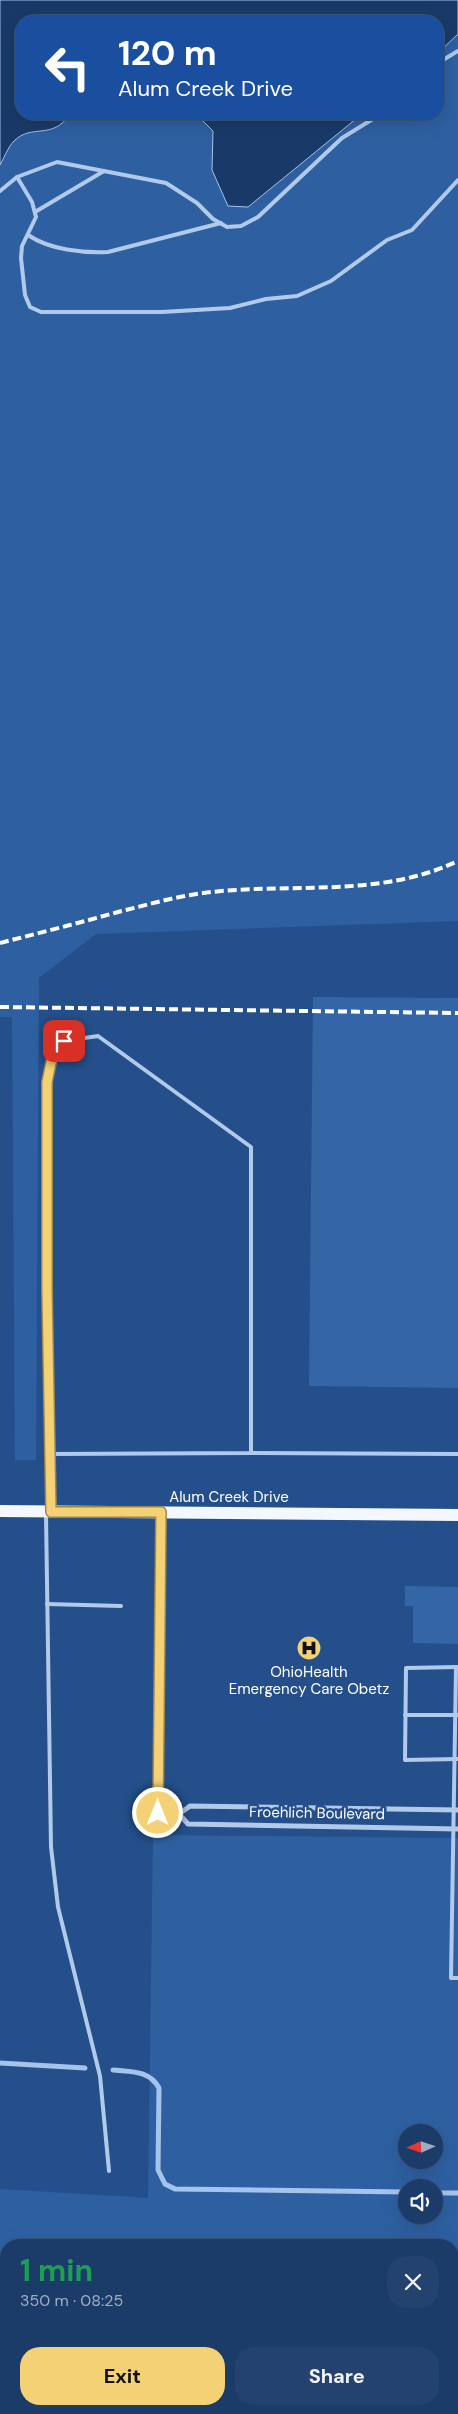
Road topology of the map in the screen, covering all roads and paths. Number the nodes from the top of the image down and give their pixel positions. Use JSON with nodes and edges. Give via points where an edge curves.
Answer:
{"nodes":[{"id":1,"x":458,"y":51,"type":"edge"},
{"id":2,"x":444,"y":59,"type":"edge"},
{"id":3,"x":370,"y":120,"type":"edge"},
{"id":4,"x":105,"y":170,"type":"junction"},
{"id":5,"x":17,"y":177,"type":"junction"},
{"id":6,"x":458,"y":180,"type":"edge"},
{"id":7,"x":0,"y":191,"type":"edge"},
{"id":8,"x":35,"y":212,"type":"junction"},
{"id":9,"x":221,"y":223,"type":"junction"},
{"id":10,"x":28,"y":235,"type":"junction"},
{"id":11,"x":251,"y":1452,"type":"junction"},
{"id":12,"x":50,"y":1454,"type":"junction"},
{"id":13,"x":458,"y":1454,"type":"edge"},
{"id":14,"x":0,"y":1511,"type":"edge"},
{"id":15,"x":48,"y":1511,"type":"junction"},
{"id":16,"x":161,"y":1512,"type":"junction"},
{"id":17,"x":458,"y":1515,"type":"edge"},
{"id":18,"x":47,"y":1604,"type":"junction"},
{"id":19,"x":121,"y":1606,"type":"dead end"},
{"id":20,"x":457,"y":1668,"type":"edge"},
{"id":21,"x":406,"y":1715,"type":"junction"},
{"id":22,"x":457,"y":1715,"type":"edge"},
{"id":23,"x":457,"y":1759,"type":"edge"},
{"id":24,"x":457,"y":1810,"type":"edge"},
{"id":25,"x":179,"y":1814,"type":"junction"},
{"id":26,"x":456,"y":1828,"type":"edge"},
{"id":27,"x":458,"y":1978,"type":"edge"},
{"id":28,"x":109,"y":2171,"type":"dead end"}],
"edges":[{"from":1,"to":2,"type":"lane"},
{"from":3,"to":9,"type":"lane","via":[[342,138],[258,217],[241,226],[227,227]]},
{"from":4,"to":5,"type":"lane","via":[[57,162]]},
{"from":4,"to":8,"type":"lane"},
{"from":4,"to":9,"type":"lane","via":[[166,183],[198,203]]},
{"from":5,"to":7,"type":"lane"},
{"from":5,"to":8,"type":"lane"},
{"from":6,"to":10,"type":"lane","via":[[412,230],[387,240],[314,290],[230,308],[162,312],[41,312],[30,307],[22,280],[22,246]]},
{"from":8,"to":10,"type":"lane"},
{"from":9,"to":10,"type":"lane","via":[[108,252],[46,244]]},
{"from":11,"to":12,"type":"lane"},
{"from":11,"to":12,"type":"lane","via":[[251,1147],[98,1036],[64,1041],[52,1058],[47,1082]]},
{"from":11,"to":13,"type":"lane"},
{"from":12,"to":15,"type":"lane"},
{"from":14,"to":15,"type":"main road","name":"Alum Creek Drive"},
{"from":15,"to":16,"type":"main road","name":"Alum Creek Drive"},
{"from":15,"to":18,"type":"lane"},
{"from":16,"to":17,"type":"main road","name":"Alum Creek Drive"},
{"from":16,"to":25,"type":"street","name":"Froehlich Boulevard","via":[[158,1813]]},
{"from":18,"to":19,"type":"lane"},
{"from":18,"to":28,"type":"lane","via":[[51,1847],[58,1907],[100,2076]]},
{"from":20,"to":21,"type":"lane","via":[[406,1668]]},
{"from":20,"to":22,"type":"lane"},
{"from":21,"to":22,"type":"lane"},
{"from":21,"to":23,"type":"lane","via":[[404,1760]]},
{"from":22,"to":23,"type":"lane"},
{"from":23,"to":24,"type":"lane"},
{"from":24,"to":25,"type":"street","name":"Froehlich Boulevard","via":[[190,1806]]},
{"from":24,"to":26,"type":"lane"},
{"from":25,"to":26,"type":"street","name":"Froehlich Boulevard","via":[[188,1824]]},
{"from":26,"to":27,"type":"lane","via":[[451,1978]]}]}
